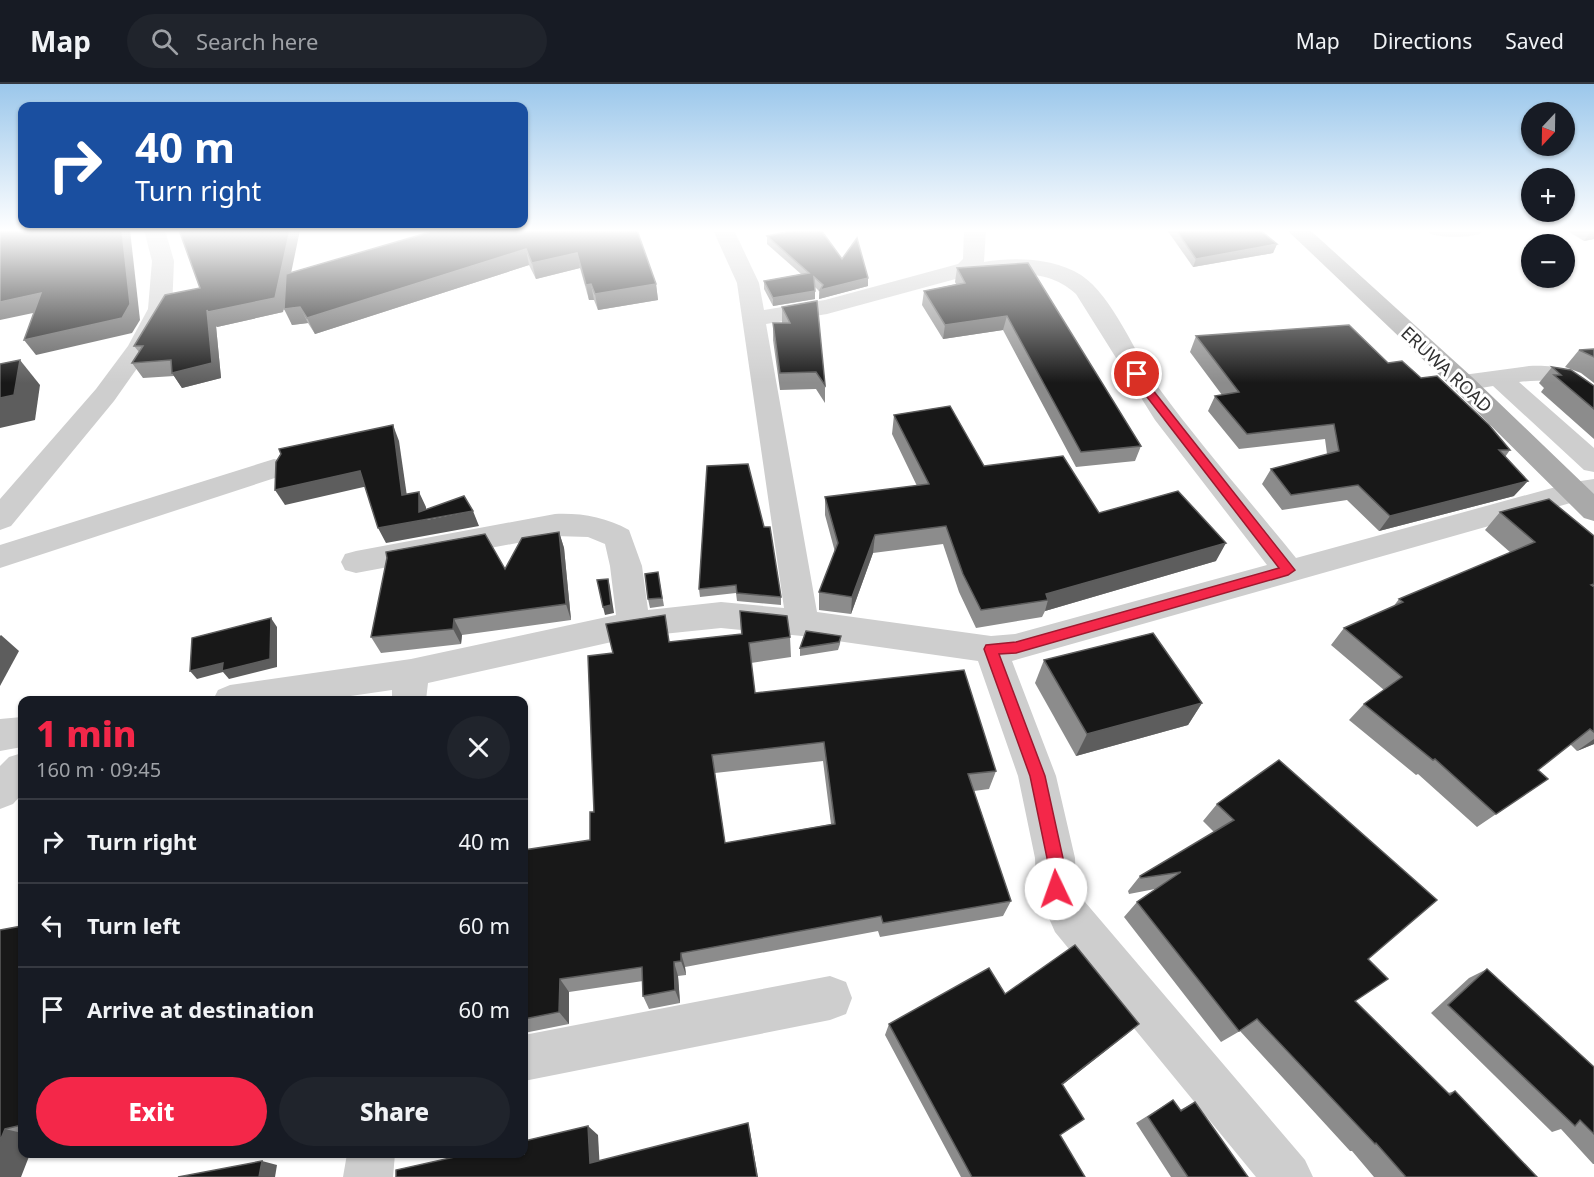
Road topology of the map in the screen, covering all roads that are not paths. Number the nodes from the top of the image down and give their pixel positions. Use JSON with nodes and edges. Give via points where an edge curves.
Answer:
{"nodes":[{"id":1,"x":162,"y":281,"type":"edge"},
{"id":2,"x":747,"y":281,"type":"edge"},
{"id":3,"x":922,"y":281,"type":"edge"},
{"id":4,"x":1074,"y":281,"type":"edge"},
{"id":5,"x":1352,"y":281,"type":"edge"},
{"id":6,"x":753,"y":319,"type":"junction"},
{"id":7,"x":1499,"y":378,"type":"junction"},
{"id":8,"x":1463,"y":383,"type":"junction"},
{"id":9,"x":1594,"y":400,"type":"edge"},
{"id":10,"x":1594,"y":463,"type":"edge"},
{"id":11,"x":274,"y":468,"type":"edge"},
{"id":12,"x":1587,"y":497,"type":"edge"},
{"id":13,"x":0,"y":519,"type":"edge"},
{"id":14,"x":0,"y":557,"type":"edge"},
{"id":15,"x":356,"y":562,"type":"dead end"},
{"id":16,"x":1288,"y":570,"type":"junction"},
{"id":17,"x":802,"y":623,"type":"junction"},
{"id":18,"x":634,"y":624,"type":"junction"},
{"id":19,"x":991,"y":649,"type":"junction"},
{"id":20,"x":410,"y":687,"type":"edge"},
{"id":21,"x":285,"y":696,"type":"edge"},
{"id":22,"x":18,"y":733,"type":"edge"},
{"id":23,"x":0,"y":735,"type":"edge"},
{"id":24,"x":18,"y":774,"type":"edge"},
{"id":25,"x":0,"y":792,"type":"edge"},
{"id":26,"x":830,"y":998,"type":"dead end"},
{"id":27,"x":528,"y":1057,"type":"edge"},
{"id":28,"x":370,"y":1158,"type":"edge"},
{"id":29,"x":368,"y":1177,"type":"edge"},
{"id":30,"x":1288,"y":1177,"type":"edge"}],
"edges":[{"from":1,"to":13,"type":"street","via":[[160,309],[140,347],[105,395]]},
{"from":2,"to":6,"type":"street"},
{"from":3,"to":6,"type":"street","via":[[827,307]]},
{"from":4,"to":16,"type":"street","via":[[1096,306],[1148,391]]},
{"from":5,"to":8,"type":"main road","name":"ERUWA ROAD"},
{"from":6,"to":17,"type":"street"},
{"from":7,"to":8,"type":"street"},
{"from":7,"to":9,"type":"street","via":[[1556,374],[1574,382]]},
{"from":7,"to":10,"type":"street"},
{"from":8,"to":12,"type":"main road","name":"ERUWA ROAD"},
{"from":11,"to":14,"type":"street"},
{"from":12,"to":16,"type":"street"},
{"from":15,"to":18,"type":"street","via":[[555,525],[601,528],[618,538]]},
{"from":16,"to":19,"type":"street","via":[[1016,647]]},
{"from":17,"to":18,"type":"street","via":[[721,615]]},
{"from":17,"to":19,"type":"street"},
{"from":18,"to":20,"type":"street"},
{"from":19,"to":30,"type":"street","via":[[1037,776],[1055,858],[1056,889],[1070,917]]},
{"from":20,"to":21,"type":"street"},
{"from":22,"to":23,"type":"street"},
{"from":24,"to":25,"type":"street"},
{"from":26,"to":27,"type":"street"},
{"from":28,"to":29,"type":"street"}]}
